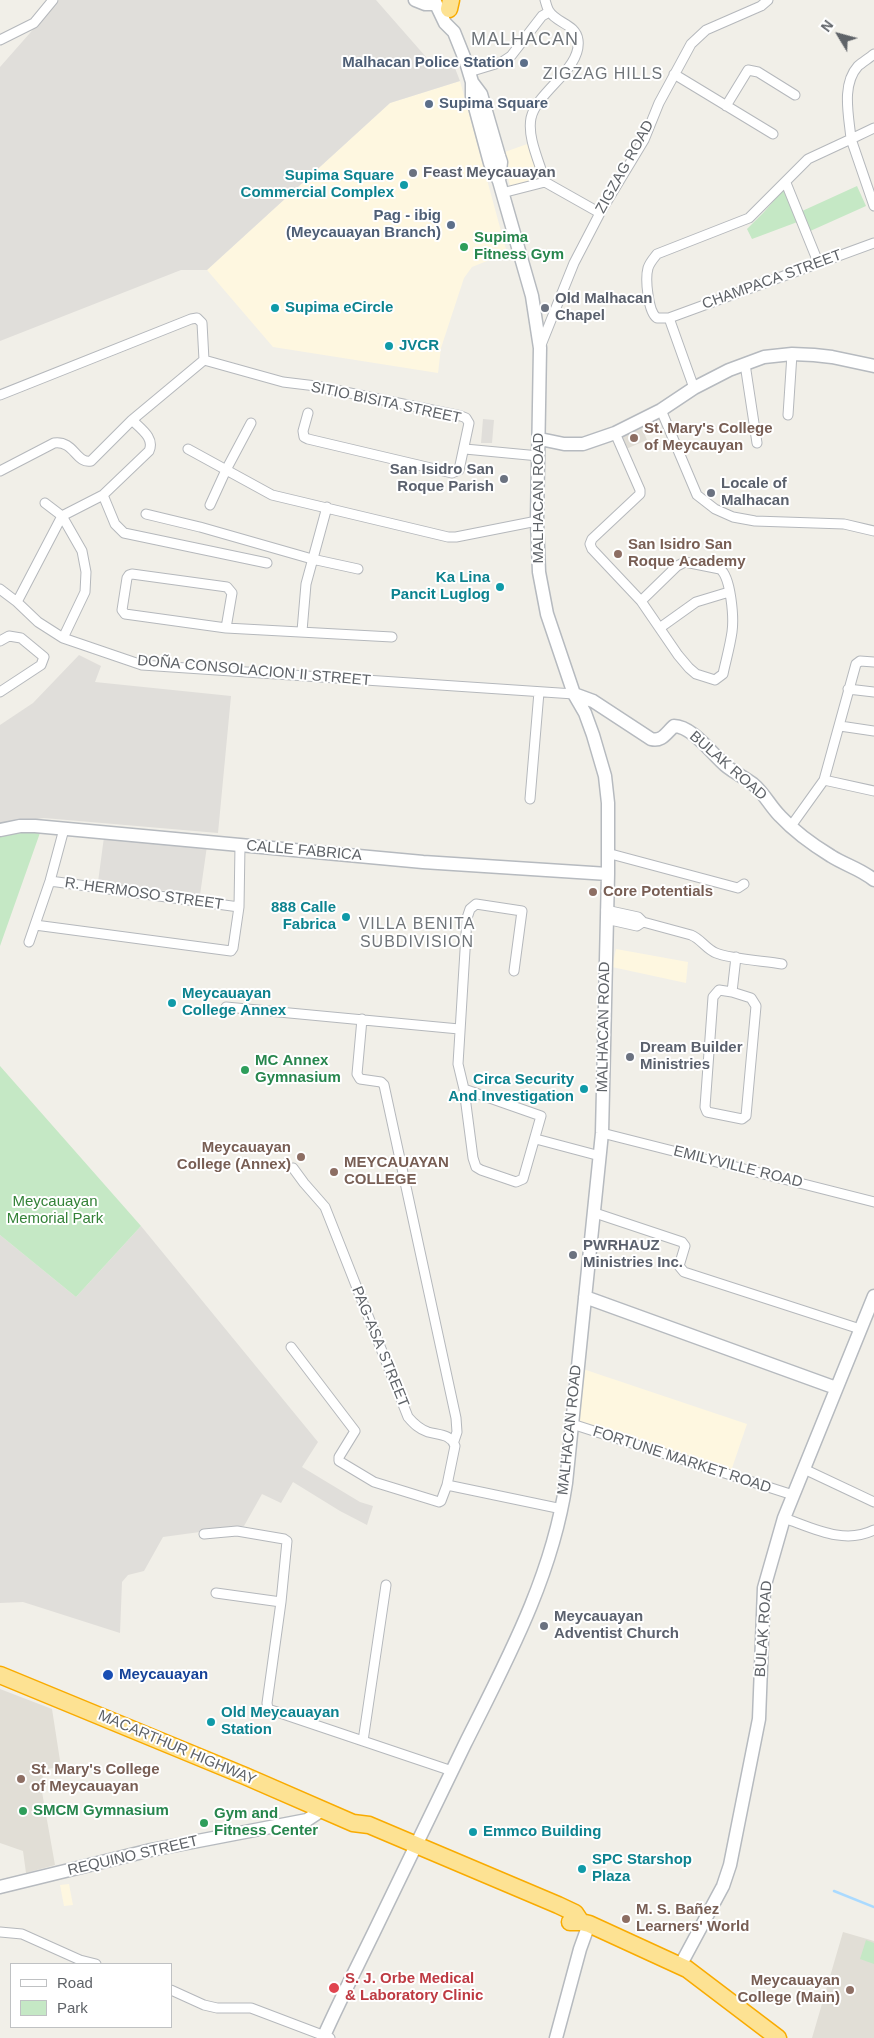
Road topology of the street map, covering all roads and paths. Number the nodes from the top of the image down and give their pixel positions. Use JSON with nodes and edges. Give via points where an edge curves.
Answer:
{"nodes":[{"id":1,"x":53,"y":0,"type":"edge"},
{"id":2,"x":414,"y":0,"type":"edge"},
{"id":3,"x":545,"y":0,"type":"edge"},
{"id":4,"x":768,"y":0,"type":"edge"},
{"id":5,"x":443,"y":3,"type":"edge"},
{"id":6,"x":549,"y":12,"type":"junction"},
{"id":7,"x":0,"y":40,"type":"edge"},
{"id":8,"x":874,"y":54,"type":"edge"},
{"id":9,"x":674,"y":74,"type":"junction"},
{"id":10,"x":470,"y":77,"type":"junction"},
{"id":11,"x":795,"y":95,"type":"dead end"},
{"id":12,"x":726,"y":106,"type":"junction"},
{"id":13,"x":874,"y":128,"type":"edge"},
{"id":14,"x":773,"y":134,"type":"dead end"},
{"id":15,"x":851,"y":139,"type":"junction"},
{"id":16,"x":546,"y":182,"type":"junction"},
{"id":17,"x":786,"y":183,"type":"junction"},
{"id":18,"x":501,"y":187,"type":"junction"},
{"id":19,"x":874,"y":206,"type":"edge"},
{"id":20,"x":600,"y":213,"type":"junction"},
{"id":21,"x":874,"y":243,"type":"edge"},
{"id":22,"x":818,"y":262,"type":"junction"},
{"id":23,"x":669,"y":318,"type":"junction"},
{"id":24,"x":540,"y":348,"type":"junction"},
{"id":25,"x":792,"y":354,"type":"junction"},
{"id":26,"x":204,"y":360,"type":"junction"},
{"id":27,"x":745,"y":364,"type":"junction"},
{"id":28,"x":874,"y":366,"type":"edge"},
{"id":29,"x":694,"y":388,"type":"junction"},
{"id":30,"x":0,"y":395,"type":"edge"},
{"id":31,"x":661,"y":410,"type":"junction"},
{"id":32,"x":308,"y":413,"type":"dead end"},
{"id":33,"x":788,"y":415,"type":"dead end"},
{"id":34,"x":132,"y":420,"type":"junction"},
{"id":35,"x":251,"y":423,"type":"dead end"},
{"id":36,"x":615,"y":432,"type":"junction"},
{"id":37,"x":540,"y":439,"type":"junction"},
{"id":38,"x":757,"y":442,"type":"dead end"},
{"id":39,"x":188,"y":449,"type":"dead end"},
{"id":40,"x":465,"y":449,"type":"junction"},
{"id":41,"x":539,"y":456,"type":"junction"},
{"id":42,"x":226,"y":470,"type":"junction"},
{"id":43,"x":0,"y":471,"type":"edge"},
{"id":44,"x":103,"y":495,"type":"junction"},
{"id":45,"x":45,"y":503,"type":"dead end"},
{"id":46,"x":210,"y":505,"type":"dead end"},
{"id":47,"x":327,"y":507,"type":"junction"},
{"id":48,"x":146,"y":514,"type":"dead end"},
{"id":49,"x":62,"y":516,"type":"junction"},
{"id":50,"x":537,"y":521,"type":"junction"},
{"id":51,"x":874,"y":531,"type":"edge"},
{"id":52,"x":312,"y":559,"type":"junction"},
{"id":53,"x":267,"y":563,"type":"dead end"},
{"id":54,"x":358,"y":569,"type":"dead end"},
{"id":55,"x":0,"y":589,"type":"edge"},
{"id":56,"x":729,"y":592,"type":"junction"},
{"id":57,"x":641,"y":601,"type":"junction"},
{"id":58,"x":17,"y":602,"type":"junction"},
{"id":59,"x":661,"y":627,"type":"junction"},
{"id":60,"x":226,"y":628,"type":"junction"},
{"id":61,"x":302,"y":631,"type":"junction"},
{"id":62,"x":392,"y":637,"type":"dead end"},
{"id":63,"x":63,"y":638,"type":"junction"},
{"id":64,"x":0,"y":641,"type":"edge"},
{"id":65,"x":874,"y":662,"type":"edge"},
{"id":66,"x":848,"y":689,"type":"junction"},
{"id":67,"x":0,"y":692,"type":"edge"},
{"id":68,"x":539,"y":692,"type":"junction"},
{"id":69,"x":874,"y":692,"type":"edge"},
{"id":70,"x":574,"y":694,"type":"junction"},
{"id":71,"x":840,"y":726,"type":"junction"},
{"id":72,"x":874,"y":731,"type":"edge"},
{"id":73,"x":824,"y":780,"type":"junction"},
{"id":74,"x":874,"y":790,"type":"edge"},
{"id":75,"x":530,"y":799,"type":"dead end"},
{"id":76,"x":791,"y":826,"type":"junction"},
{"id":77,"x":64,"y":829,"type":"junction"},
{"id":78,"x":0,"y":830,"type":"edge"},
{"id":79,"x":240,"y":846,"type":"junction"},
{"id":80,"x":607,"y":853,"type":"junction"},
{"id":81,"x":608,"y":874,"type":"junction"},
{"id":82,"x":874,"y":880,"type":"edge"},
{"id":83,"x":50,"y":881,"type":"junction"},
{"id":84,"x":744,"y":884,"type":"dead end"},
{"id":85,"x":239,"y":906,"type":"junction"},
{"id":86,"x":606,"y":915,"type":"junction"},
{"id":87,"x":35,"y":925,"type":"junction"},
{"id":88,"x":29,"y":942,"type":"dead end"},
{"id":89,"x":736,"y":957,"type":"junction"},
{"id":90,"x":782,"y":964,"type":"dead end"},
{"id":91,"x":514,"y":971,"type":"dead end"},
{"id":92,"x":732,"y":992,"type":"junction"},
{"id":93,"x":226,"y":1007,"type":"dead end"},
{"id":94,"x":362,"y":1019,"type":"junction"},
{"id":95,"x":459,"y":1029,"type":"junction"},
{"id":96,"x":464,"y":1089,"type":"junction"},
{"id":97,"x":602,"y":1133,"type":"junction"},
{"id":98,"x":536,"y":1138,"type":"junction"},
{"id":99,"x":600,"y":1156,"type":"junction"},
{"id":100,"x":293,"y":1168,"type":"dead end"},
{"id":101,"x":874,"y":1202,"type":"edge"},
{"id":102,"x":595,"y":1213,"type":"junction"},
{"id":103,"x":874,"y":1296,"type":"edge"},
{"id":104,"x":585,"y":1297,"type":"junction"},
{"id":105,"x":860,"y":1329,"type":"junction"},
{"id":106,"x":291,"y":1346,"type":"dead end"},
{"id":107,"x":836,"y":1388,"type":"junction"},
{"id":108,"x":572,"y":1424,"type":"junction"},
{"id":109,"x":454,"y":1441,"type":"junction"},
{"id":110,"x":804,"y":1469,"type":"junction"},
{"id":111,"x":447,"y":1485,"type":"junction"},
{"id":112,"x":793,"y":1495,"type":"junction"},
{"id":113,"x":874,"y":1502,"type":"edge"},
{"id":114,"x":562,"y":1509,"type":"junction"},
{"id":115,"x":784,"y":1518,"type":"junction"},
{"id":116,"x":874,"y":1530,"type":"edge"},
{"id":117,"x":204,"y":1534,"type":"dead end"},
{"id":118,"x":386,"y":1585,"type":"dead end"},
{"id":119,"x":216,"y":1593,"type":"dead end"},
{"id":120,"x":281,"y":1602,"type":"junction"},
{"id":121,"x":0,"y":1675,"type":"edge"},
{"id":122,"x":363,"y":1741,"type":"junction"},
{"id":123,"x":452,"y":1771,"type":"junction"},
{"id":124,"x":322,"y":1810,"type":"junction"},
{"id":125,"x":414,"y":1850,"type":"junction"},
{"id":126,"x":0,"y":1887,"type":"edge"},
{"id":127,"x":585,"y":1923,"type":"junction"},
{"id":128,"x":0,"y":1932,"type":"edge"},
{"id":129,"x":92,"y":1963,"type":"edge"},
{"id":130,"x":680,"y":1966,"type":"junction"},
{"id":131,"x":172,"y":1990,"type":"edge"},
{"id":132,"x":326,"y":2037,"type":"edge"},
{"id":133,"x":556,"y":2038,"type":"edge"},
{"id":134,"x":778,"y":2038,"type":"edge"}],
"edges":[{"from":1,"to":7,"type":"street","via":[[34,23]]},
{"from":2,"to":5,"type":"street","via":[[425,4]]},
{"from":3,"to":6,"type":"street"},
{"from":4,"to":9,"type":"street","name":"ZIGZAG ROAD","via":[[706,30],[692,44]]},
{"from":5,"to":10,"type":"street","name":"MALHACAN ROAD","via":[[454,20],[454,32]]},
{"from":6,"to":10,"type":"street","via":[[542,16],[511,56]]},
{"from":6,"to":16,"type":"street","via":[[573,29],[578,38],[578,48],[531,117],[533,142]]},
{"from":8,"to":15,"type":"street","via":[[851,77],[848,93]]},
{"from":9,"to":12,"type":"street"},
{"from":9,"to":20,"type":"street","name":"ZIGZAG ROAD","via":[[644,140]]},
{"from":10,"to":18,"type":"street","name":"MALHACAN ROAD","via":[[490,163]]},
{"from":11,"to":12,"type":"street","via":[[758,72],[748,70]]},
{"from":12,"to":14,"type":"street"},
{"from":13,"to":15,"type":"street"},
{"from":15,"to":17,"type":"street","via":[[808,159]]},
{"from":15,"to":19,"type":"street"},
{"from":16,"to":18,"type":"street"},
{"from":16,"to":20,"type":"street"},
{"from":17,"to":22,"type":"street"},
{"from":17,"to":23,"type":"street","via":[[749,218],[658,254],[651,262],[647,276],[651,312],[657,318]]},
{"from":18,"to":24,"type":"street","name":"MALHACAN ROAD","via":[[532,296]]},
{"from":20,"to":24,"type":"street","name":"ZIGZAG ROAD","via":[[574,263]]},
{"from":21,"to":22,"type":"street","name":"CHAMPACA STREET"},
{"from":22,"to":23,"type":"street","name":"CHAMPACA STREET"},
{"from":23,"to":29,"type":"street"},
{"from":24,"to":37,"type":"street","name":"MALHACAN ROAD"},
{"from":25,"to":27,"type":"street","via":[[764,356]]},
{"from":25,"to":28,"type":"street","via":[[832,357]]},
{"from":25,"to":33,"type":"street"},
{"from":26,"to":30,"type":"street","via":[[202,323],[197,318],[191,319]]},
{"from":26,"to":34,"type":"street"},
{"from":26,"to":40,"type":"street","name":"SITIO BISITA STREET","via":[[283,382],[461,416],[469,423]]},
{"from":27,"to":29,"type":"street"},
{"from":27,"to":38,"type":"street"},
{"from":29,"to":31,"type":"street"},
{"from":31,"to":36,"type":"street"},
{"from":31,"to":51,"type":"street","via":[[697,495],[715,509],[733,518],[844,524]]},
{"from":32,"to":40,"type":"street","via":[[303,431],[308,440],[452,473],[459,470]]},
{"from":34,"to":43,"type":"street","via":[[91,461],[82,460],[62,442]]},
{"from":34,"to":44,"type":"street","via":[[150,438],[152,445]]},
{"from":35,"to":42,"type":"street"},
{"from":36,"to":37,"type":"street","via":[[583,444]]},
{"from":36,"to":57,"type":"street","via":[[640,494],[590,544]]},
{"from":37,"to":41,"type":"street","name":"MALHACAN ROAD"},
{"from":39,"to":42,"type":"street"},
{"from":40,"to":41,"type":"street","name":"SITIO BISITA STREET"},
{"from":41,"to":50,"type":"street","name":"MALHACAN ROAD"},
{"from":42,"to":46,"type":"street"},
{"from":42,"to":47,"type":"street","via":[[272,495]]},
{"from":44,"to":49,"type":"street"},
{"from":44,"to":53,"type":"street","via":[[115,524],[124,533]]},
{"from":45,"to":49,"type":"street"},
{"from":47,"to":50,"type":"street","via":[[448,537]]},
{"from":47,"to":52,"type":"street"},
{"from":48,"to":52,"type":"street"},
{"from":49,"to":58,"type":"street"},
{"from":49,"to":63,"type":"street","via":[[82,551],[86,572],[85,592]]},
{"from":50,"to":70,"type":"street","name":"MALHACAN ROAD","via":[[539,572],[548,614]]},
{"from":52,"to":54,"type":"street"},
{"from":52,"to":61,"type":"street","via":[[306,584]]},
{"from":55,"to":58,"type":"street","name":"DOÑA CONSOLACION II STREET"},
{"from":56,"to":57,"type":"street","via":[[727,576],[720,568],[685,562]]},
{"from":56,"to":59,"type":"street","via":[[696,602]]},
{"from":56,"to":59,"type":"street","via":[[732,630],[723,674],[715,680],[696,674],[689,668]]},
{"from":57,"to":59,"type":"street"},
{"from":58,"to":63,"type":"street","name":"DOÑA CONSOLACION II STREET","via":[[38,622]]},
{"from":60,"to":60,"type":"street","via":[[123,613],[127,578],[132,574],[226,588],[232,593]]},
{"from":60,"to":61,"type":"street"},
{"from":61,"to":62,"type":"street"},
{"from":63,"to":68,"type":"street","name":"DOÑA CONSOLACION II STREET","via":[[142,665]]},
{"from":64,"to":67,"type":"street","via":[[9,636],[21,638],[44,657],[41,666]]},
{"from":65,"to":66,"type":"street","via":[[864,660],[856,664]]},
{"from":66,"to":69,"type":"street"},
{"from":66,"to":71,"type":"street"},
{"from":68,"to":70,"type":"street","name":"DOÑA CONSOLACION II STREET"},
{"from":68,"to":75,"type":"street"},
{"from":70,"to":76,"type":"street","name":"BULAK ROAD","via":[[593,701],[650,739],[662,738],[674,726],[685,729],[724,765],[753,784]]},
{"from":70,"to":80,"type":"street","name":"MALHACAN ROAD","via":[[585,713],[605,776]]},
{"from":71,"to":72,"type":"street"},
{"from":71,"to":73,"type":"street"},
{"from":73,"to":74,"type":"street"},
{"from":73,"to":76,"type":"street"},
{"from":76,"to":82,"type":"street","name":"BULAK ROAD","via":[[831,856]]},
{"from":77,"to":78,"type":"street","name":"CALLE FABRICA","via":[[26,825]]},
{"from":77,"to":79,"type":"street","name":"CALLE FABRICA"},
{"from":77,"to":83,"type":"street"},
{"from":79,"to":81,"type":"street","name":"CALLE FABRICA"},
{"from":79,"to":85,"type":"street"},
{"from":80,"to":81,"type":"street","name":"MALHACAN ROAD"},
{"from":80,"to":84,"type":"street","via":[[738,888]]},
{"from":81,"to":86,"type":"street","name":"MALHACAN ROAD"},
{"from":83,"to":85,"type":"street","name":"R. HERMOSO STREET"},
{"from":83,"to":87,"type":"street"},
{"from":85,"to":87,"type":"street","via":[[233,948],[226,952]]},
{"from":86,"to":89,"type":"street","via":[[638,917],[643,922],[698,938],[718,954]]},
{"from":86,"to":97,"type":"street","name":"MALHACAN ROAD"},
{"from":87,"to":88,"type":"street"},
{"from":89,"to":90,"type":"street"},
{"from":89,"to":92,"type":"street"},
{"from":91,"to":95,"type":"street","via":[[522,911],[476,904],[467,918]]},
{"from":92,"to":92,"type":"street","via":[[719,990],[713,997],[705,1107],[707,1112],[742,1119],[746,1116],[756,1006],[751,998]]},
{"from":93,"to":94,"type":"street"},
{"from":94,"to":95,"type":"street"},
{"from":94,"to":109,"type":"street","via":[[357,1074],[360,1080],[382,1082],[386,1092],[456,1418]]},
{"from":95,"to":96,"type":"street","via":[[458,1064]]},
{"from":96,"to":98,"type":"street","via":[[540,1115]]},
{"from":96,"to":98,"type":"street","via":[[476,1167],[520,1182]]},
{"from":97,"to":99,"type":"street","name":"MALHACAN ROAD"},
{"from":97,"to":101,"type":"street","name":"EMILYVILLE ROAD"},
{"from":98,"to":99,"type":"street"},
{"from":99,"to":102,"type":"street","name":"MALHACAN ROAD"},
{"from":100,"to":109,"type":"street","name":"PAG-ASA STREET","via":[[325,1207],[408,1417],[416,1426],[451,1437]]},
{"from":102,"to":104,"type":"street","name":"MALHACAN ROAD"},
{"from":102,"to":105,"type":"street","via":[[682,1242],[686,1246],[680,1266],[684,1272]]},
{"from":103,"to":105,"type":"street","name":"BULAK ROAD"},
{"from":104,"to":107,"type":"street"},
{"from":104,"to":108,"type":"street","name":"MALHACAN ROAD"},
{"from":105,"to":107,"type":"street","name":"BULAK ROAD"},
{"from":106,"to":111,"type":"street","via":[[355,1431],[339,1461],[374,1482],[438,1502]]},
{"from":107,"to":110,"type":"street","name":"BULAK ROAD"},
{"from":108,"to":112,"type":"street","name":"FORTUNE MARKET ROAD"},
{"from":108,"to":114,"type":"street","name":"MALHACAN ROAD"},
{"from":109,"to":111,"type":"street","via":[[456,1446]]},
{"from":110,"to":112,"type":"street","name":"BULAK ROAD"},
{"from":110,"to":113,"type":"street"},
{"from":111,"to":114,"type":"street"},
{"from":112,"to":115,"type":"street","name":"BULAK ROAD"},
{"from":114,"to":123,"type":"street","name":"MALHACAN ROAD","via":[[532,1605]]},
{"from":115,"to":116,"type":"street","via":[[834,1535],[856,1535]]},
{"from":115,"to":130,"type":"street","name":"BULAK ROAD","via":[[764,1588],[759,1719],[730,1865],[723,1886]]},
{"from":117,"to":120,"type":"street","via":[[237,1531],[284,1538],[287,1546]]},
{"from":118,"to":122,"type":"street"},
{"from":119,"to":120,"type":"street"},
{"from":120,"to":122,"type":"street","via":[[266,1703],[268,1709]]},
{"from":121,"to":124,"type":"highway","name":"MACARTHUR HIGHWAY"},
{"from":122,"to":123,"type":"street"},
{"from":123,"to":125,"type":"street","name":"MALHACAN ROAD"},
{"from":124,"to":125,"type":"highway","name":"MACARTHUR HIGHWAY","via":[[353,1823],[369,1825]]},
{"from":124,"to":126,"type":"street","name":"REQUINO STREET","via":[[307,1820],[151,1850]]},
{"from":125,"to":127,"type":"highway","name":"MACARTHUR HIGHWAY","via":[[570,1922]]},
{"from":125,"to":132,"type":"street","name":"MALHACAN ROAD"},
{"from":127,"to":130,"type":"highway","name":"MACARTHUR HIGHWAY"},
{"from":127,"to":133,"type":"street"},
{"from":128,"to":129,"type":"street","via":[[22,1934]]},
{"from":130,"to":134,"type":"highway","name":"MACARTHUR HIGHWAY"},
{"from":131,"to":132,"type":"street","via":[[217,2008],[251,2008]]}]}
